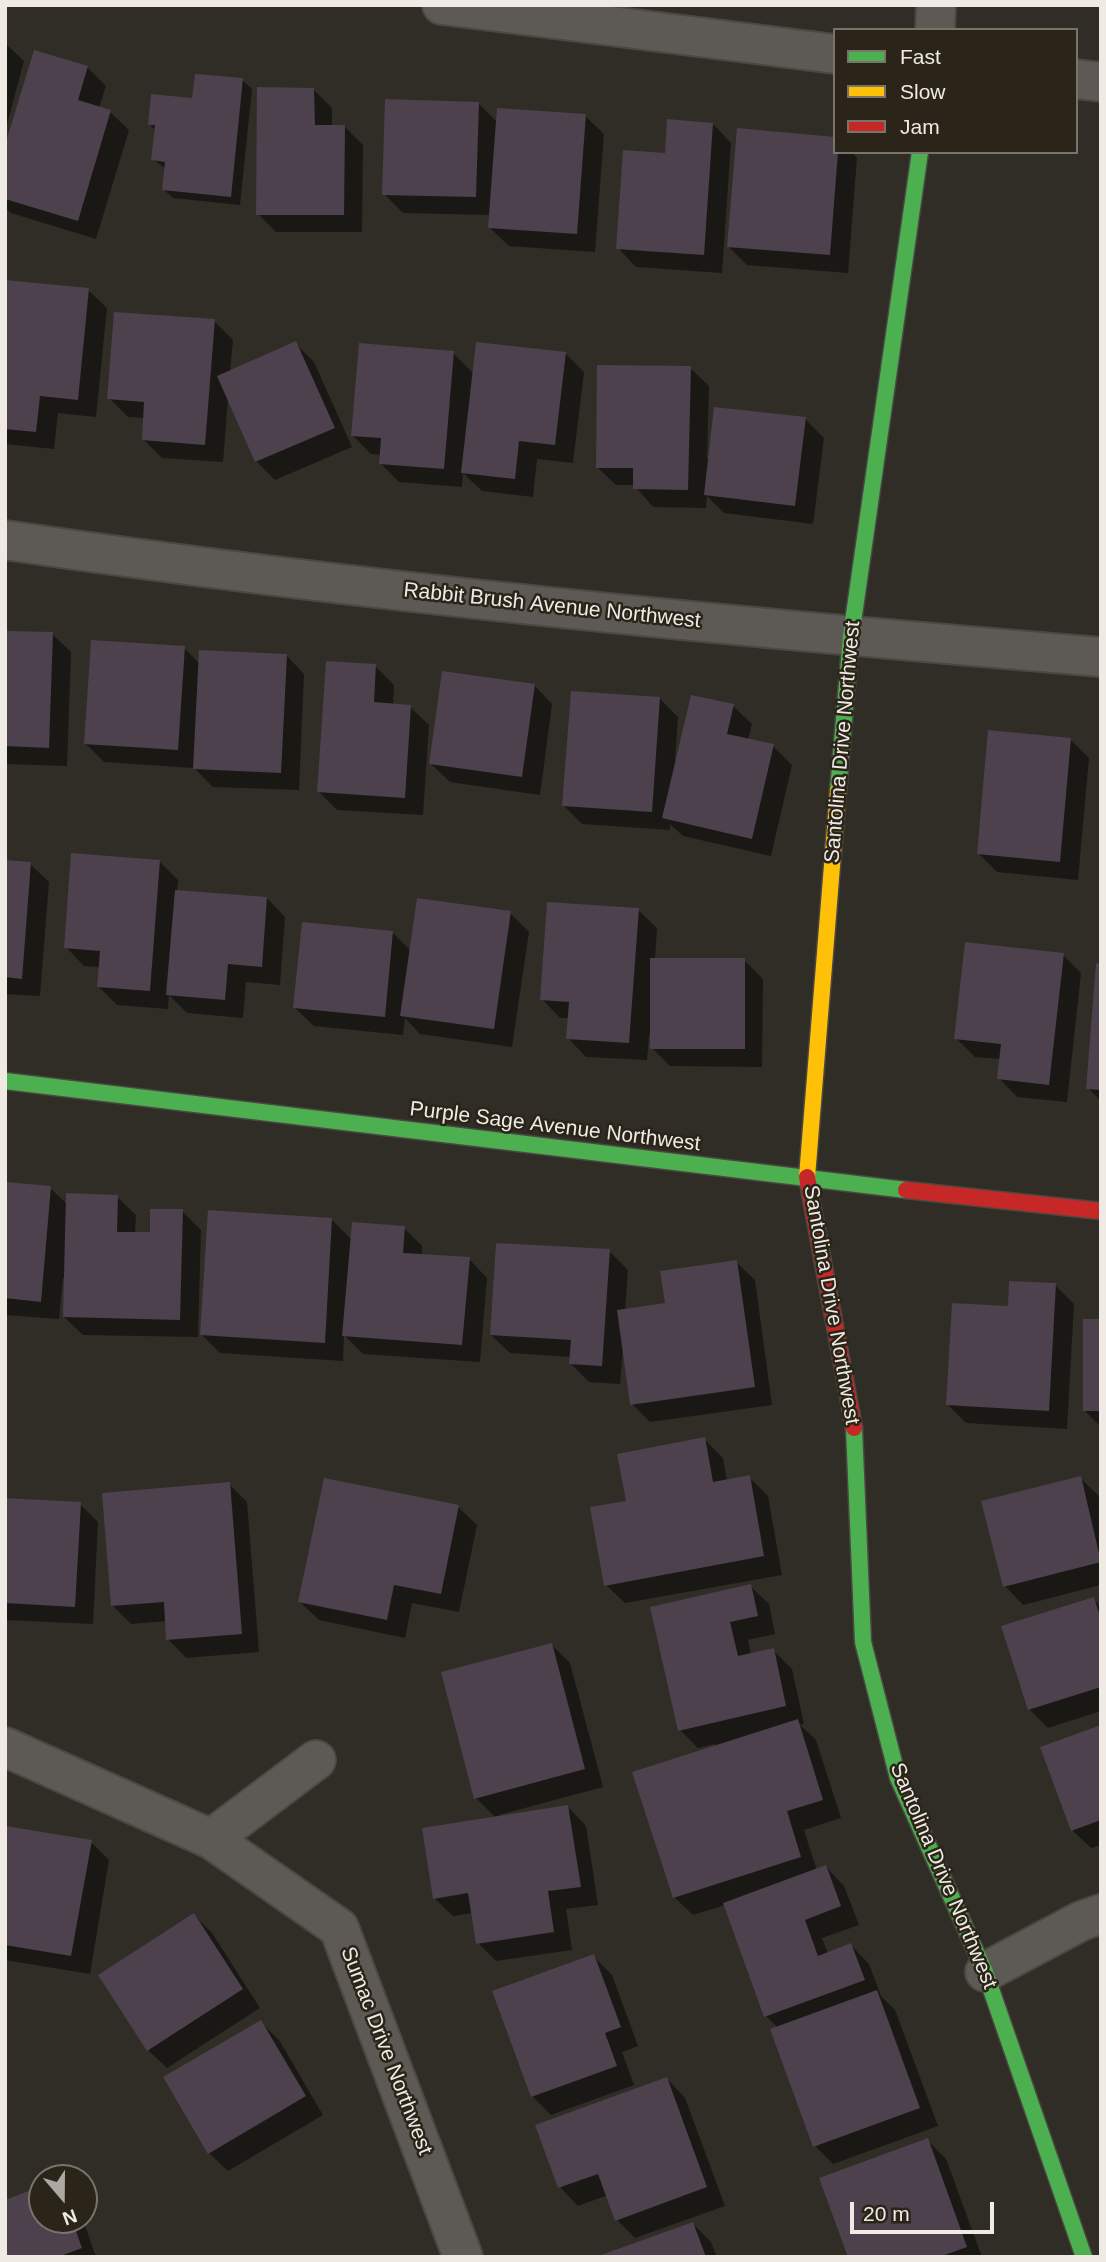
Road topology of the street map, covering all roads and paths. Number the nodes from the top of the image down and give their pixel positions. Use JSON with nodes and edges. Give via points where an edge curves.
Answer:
{"nodes":[{"id":1,"x":442,"y":5,"type":"edge"},
{"id":2,"x":936,"y":5,"type":"edge"},
{"id":3,"x":935,"y":28,"type":"edge"},
{"id":4,"x":833,"y":54,"type":"edge"},
{"id":5,"x":1078,"y":79,"type":"edge"},
{"id":6,"x":1101,"y":82,"type":"edge"},
{"id":7,"x":920,"y":154,"type":"edge"},
{"id":8,"x":5,"y":540,"type":"edge"},
{"id":9,"x":851,"y":636,"type":"junction"},
{"id":10,"x":1101,"y":657,"type":"edge"},
{"id":11,"x":5,"y":1081,"type":"edge"},
{"id":12,"x":807,"y":1180,"type":"junction"},
{"id":13,"x":1101,"y":1211,"type":"edge"},
{"id":14,"x":5,"y":1747,"type":"edge"},
{"id":15,"x":316,"y":1760,"type":"dead end"},
{"id":16,"x":211,"y":1839,"type":"junction"},
{"id":17,"x":1101,"y":1914,"type":"edge"},
{"id":18,"x":985,"y":1972,"type":"junction"},
{"id":19,"x":463,"y":2257,"type":"edge"},
{"id":20,"x":1084,"y":2257,"type":"edge"}],
"edges":[{"from":1,"to":4,"type":"street"},
{"from":2,"to":3,"type":"street"},
{"from":5,"to":6,"type":"street"},
{"from":7,"to":9,"type":"street","name":"Santolina Drive Northwest"},
{"from":8,"to":9,"type":"street","name":"Rabbit Brush Avenue Northwest","via":[[376,587]]},
{"from":9,"to":10,"type":"street","name":"Rabbit Brush Avenue Northwest"},
{"from":9,"to":12,"type":"street","name":"Santolina Drive Northwest"},
{"from":11,"to":12,"type":"street","name":"Purple Sage Avenue Northwest"},
{"from":12,"to":13,"type":"street","name":"Purple Sage Avenue Northwest"},
{"from":12,"to":18,"type":"street","name":"Santolina Drive Northwest","via":[[854,1420],[863,1642],[898,1778]]},
{"from":14,"to":16,"type":"street","name":"Sumac Drive Northwest"},
{"from":15,"to":16,"type":"street"},
{"from":16,"to":19,"type":"street","name":"Sumac Drive Northwest","via":[[339,1928]]},
{"from":17,"to":18,"type":"street"},
{"from":18,"to":20,"type":"street","name":"Santolina Drive Northwest"}]}
